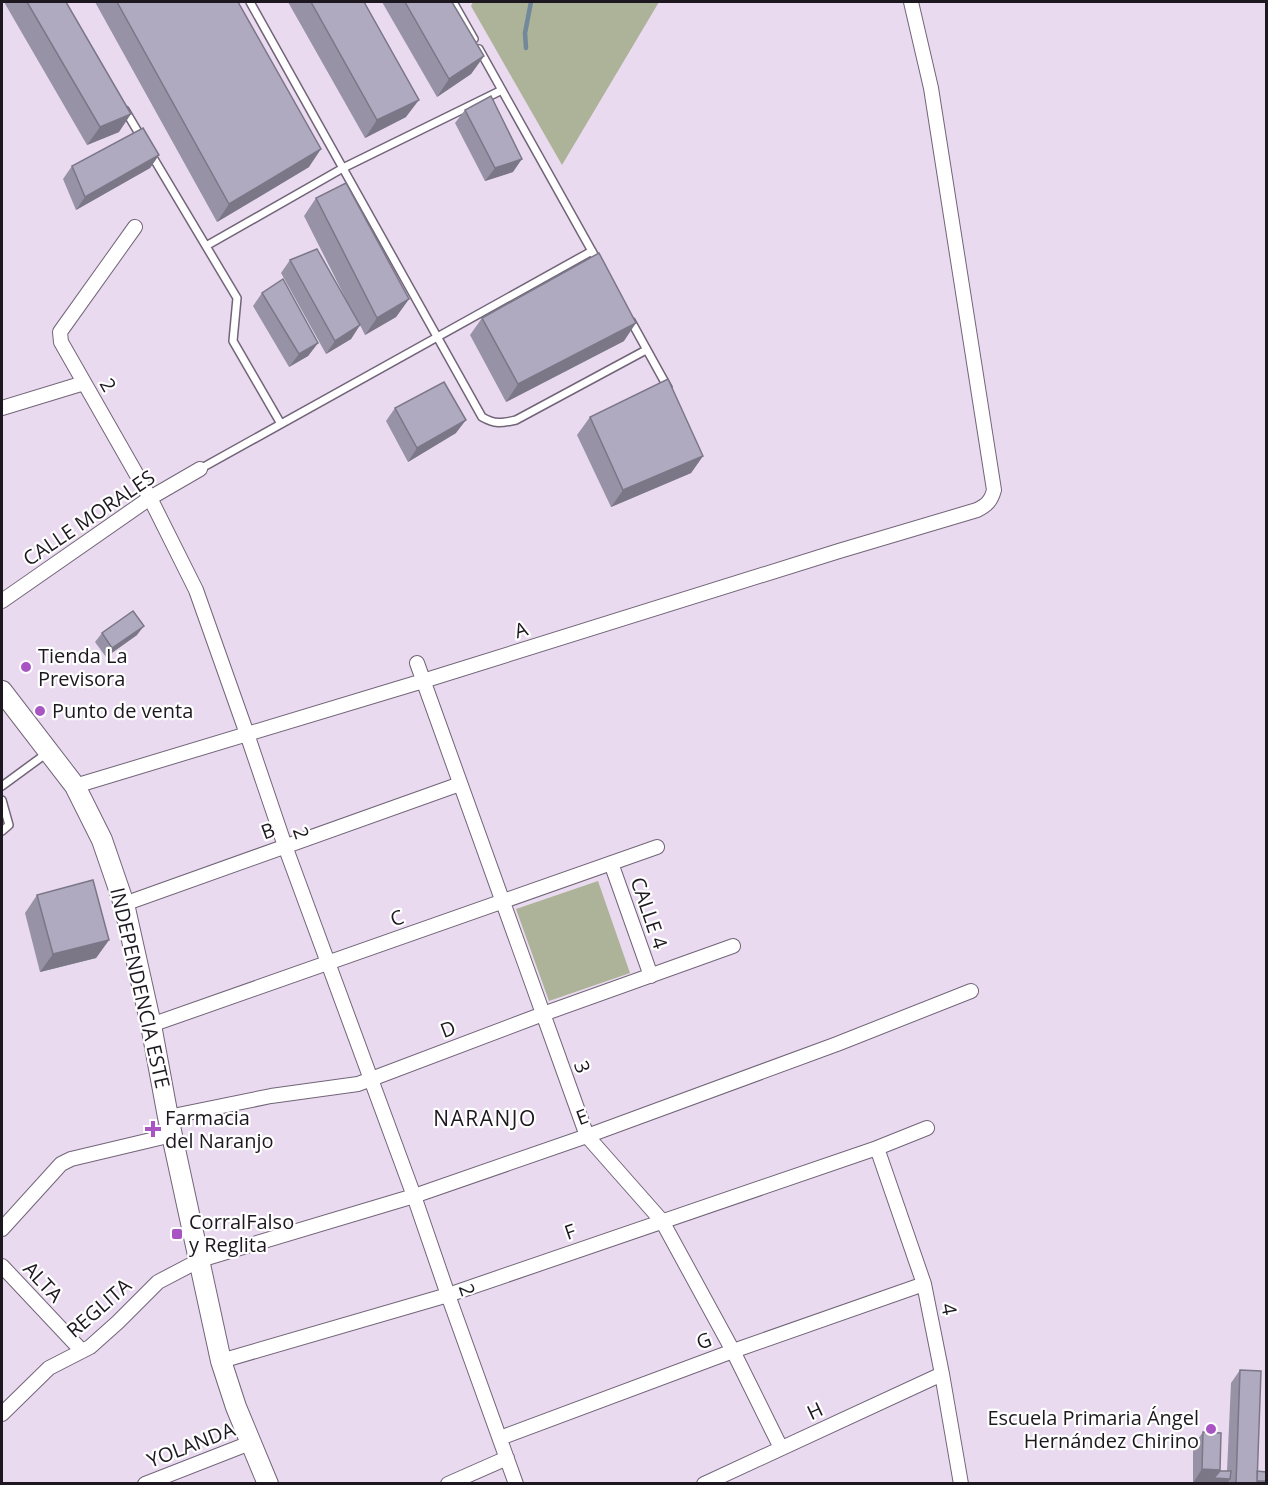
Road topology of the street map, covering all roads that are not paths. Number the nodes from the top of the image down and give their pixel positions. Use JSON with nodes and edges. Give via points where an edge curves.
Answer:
{"nodes":[{"id":1,"x":250,"y":2,"type":"edge"},
{"id":2,"x":453,"y":2,"type":"edge"},
{"id":3,"x":910,"y":2,"type":"edge"},
{"id":4,"x":502,"y":90,"type":"junction"},
{"id":5,"x":121,"y":104,"type":"edge"},
{"id":6,"x":343,"y":168,"type":"junction"},
{"id":7,"x":135,"y":227,"type":"dead end"},
{"id":8,"x":206,"y":246,"type":"junction"},
{"id":9,"x":592,"y":251,"type":"junction"},
{"id":10,"x":603,"y":271,"type":"edge"},
{"id":11,"x":624,"y":310,"type":"edge"},
{"id":12,"x":437,"y":337,"type":"junction"},
{"id":13,"x":646,"y":350,"type":"junction"},
{"id":14,"x":84,"y":383,"type":"junction"},
{"id":15,"x":674,"y":398,"type":"edge"},
{"id":16,"x":2,"y":408,"type":"edge"},
{"id":17,"x":281,"y":424,"type":"junction"},
{"id":18,"x":200,"y":468,"type":"joint"},
{"id":19,"x":150,"y":498,"type":"junction"},
{"id":20,"x":2,"y":601,"type":"edge"},
{"id":21,"x":417,"y":663,"type":"dead end"},
{"id":22,"x":423,"y":681,"type":"junction"},
{"id":23,"x":2,"y":691,"type":"edge"},
{"id":24,"x":247,"y":734,"type":"junction"},
{"id":25,"x":49,"y":752,"type":"junction"},
{"id":26,"x":460,"y":784,"type":"junction"},
{"id":27,"x":2,"y":786,"type":"edge"},
{"id":28,"x":75,"y":786,"type":"junction"},
{"id":29,"x":2,"y":800,"type":"edge"},
{"id":30,"x":2,"y":831,"type":"edge"},
{"id":31,"x":285,"y":846,"type":"junction"},
{"id":32,"x":657,"y":847,"type":"dead end"},
{"id":33,"x":611,"y":863,"type":"junction"},
{"id":34,"x":502,"y":902,"type":"junction"},
{"id":35,"x":124,"y":904,"type":"junction"},
{"id":36,"x":733,"y":946,"type":"dead end"},
{"id":37,"x":328,"y":963,"type":"junction"},
{"id":38,"x":651,"y":976,"type":"junction"},
{"id":39,"x":971,"y":991,"type":"dead end"},
{"id":40,"x":543,"y":1014,"type":"junction"},
{"id":41,"x":151,"y":1025,"type":"junction"},
{"id":42,"x":371,"y":1079,"type":"junction"},
{"id":43,"x":170,"y":1126,"type":"junction"},
{"id":44,"x":927,"y":1128,"type":"dead end"},
{"id":45,"x":586,"y":1136,"type":"junction"},
{"id":46,"x":877,"y":1148,"type":"junction"},
{"id":47,"x":414,"y":1196,"type":"junction"},
{"id":48,"x":662,"y":1221,"type":"junction"},
{"id":49,"x":2,"y":1229,"type":"edge"},
{"id":50,"x":200,"y":1260,"type":"junction"},
{"id":51,"x":2,"y":1266,"type":"edge"},
{"id":52,"x":924,"y":1284,"type":"junction"},
{"id":53,"x":448,"y":1295,"type":"junction"},
{"id":54,"x":82,"y":1351,"type":"junction"},
{"id":55,"x":733,"y":1351,"type":"junction"},
{"id":56,"x":222,"y":1361,"type":"junction"},
{"id":57,"x":942,"y":1374,"type":"junction"},
{"id":58,"x":2,"y":1414,"type":"edge"},
{"id":59,"x":500,"y":1438,"type":"junction"},
{"id":60,"x":250,"y":1443,"type":"junction"},
{"id":61,"x":781,"y":1448,"type":"junction"},
{"id":62,"x":507,"y":1458,"type":"junction"},
{"id":63,"x":145,"y":1484,"type":"edge"},
{"id":64,"x":268,"y":1484,"type":"edge"},
{"id":65,"x":448,"y":1484,"type":"edge"},
{"id":66,"x":516,"y":1484,"type":"edge"},
{"id":67,"x":704,"y":1484,"type":"edge"},
{"id":68,"x":961,"y":1484,"type":"edge"}],
"edges":[{"from":1,"to":6,"type":"lane"},
{"from":2,"to":4,"type":"lane"},
{"from":3,"to":22,"type":"street","name":"A","via":[[931,88],[994,490],[991,500],[977,510]]},
{"from":4,"to":6,"type":"lane"},
{"from":4,"to":9,"type":"lane"},
{"from":5,"to":8,"type":"lane"},
{"from":6,"to":8,"type":"lane"},
{"from":6,"to":12,"type":"lane"},
{"from":7,"to":14,"type":"street","name":"2","via":[[60,332],[61,342]]},
{"from":8,"to":17,"type":"lane","via":[[237,298],[233,342]]},
{"from":9,"to":10,"type":"lane"},
{"from":9,"to":12,"type":"lane"},
{"from":11,"to":13,"type":"lane"},
{"from":12,"to":13,"type":"lane","via":[[482,417],[500,423],[516,420]]},
{"from":12,"to":17,"type":"lane"},
{"from":13,"to":15,"type":"lane"},
{"from":14,"to":16,"type":"street"},
{"from":14,"to":19,"type":"street","name":"2"},
{"from":17,"to":18,"type":"lane"},
{"from":18,"to":19,"type":"street","name":"CALLE MORALES"},
{"from":19,"to":20,"type":"street","name":"CALLE MORALES"},
{"from":19,"to":24,"type":"street","name":"2","via":[[196,590]]},
{"from":21,"to":22,"type":"street","name":"3"},
{"from":22,"to":24,"type":"street","name":"A"},
{"from":22,"to":26,"type":"street","name":"3"},
{"from":23,"to":25,"type":"main road","name":"INDEPENDENCIA ESTE"},
{"from":24,"to":28,"type":"street","name":"A"},
{"from":24,"to":31,"type":"street","name":"2"},
{"from":25,"to":27,"type":"lane"},
{"from":25,"to":28,"type":"main road","name":"INDEPENDENCIA ESTE"},
{"from":26,"to":31,"type":"street","name":"B"},
{"from":26,"to":34,"type":"street","name":"3"},
{"from":28,"to":35,"type":"main road","name":"INDEPENDENCIA ESTE","via":[[102,840]]},
{"from":29,"to":30,"type":"lane","via":[[9,825]]},
{"from":31,"to":35,"type":"street","name":"B"},
{"from":31,"to":37,"type":"street","name":"2"},
{"from":32,"to":33,"type":"street","name":"C"},
{"from":33,"to":34,"type":"street","name":"C"},
{"from":33,"to":38,"type":"street","name":"CALLE 4"},
{"from":34,"to":37,"type":"street","name":"C"},
{"from":34,"to":40,"type":"street","name":"3"},
{"from":35,"to":41,"type":"main road","name":"INDEPENDENCIA ESTE"},
{"from":36,"to":38,"type":"street","name":"D"},
{"from":37,"to":41,"type":"street","name":"C"},
{"from":37,"to":42,"type":"street","name":"2"},
{"from":38,"to":40,"type":"street","name":"D"},
{"from":39,"to":45,"type":"street","name":"E"},
{"from":40,"to":42,"type":"street","name":"D"},
{"from":40,"to":45,"type":"street","name":"3"},
{"from":41,"to":43,"type":"main road","name":"INDEPENDENCIA ESTE"},
{"from":42,"to":43,"type":"street","name":"D","via":[[271,1095]]},
{"from":42,"to":47,"type":"street","name":"2"},
{"from":43,"to":49,"type":"street","name":"D","via":[[62,1164]]},
{"from":43,"to":50,"type":"main road","name":"INDEPENDENCIA ESTE"},
{"from":44,"to":46,"type":"street","name":"F"},
{"from":45,"to":47,"type":"street","name":"E"},
{"from":45,"to":48,"type":"street","name":"3"},
{"from":46,"to":48,"type":"street","name":"F"},
{"from":46,"to":52,"type":"street","name":"4"},
{"from":47,"to":50,"type":"street","name":"E"},
{"from":47,"to":53,"type":"street","name":"2"},
{"from":48,"to":53,"type":"street","name":"F"},
{"from":48,"to":55,"type":"street","name":"3"},
{"from":50,"to":54,"type":"street","name":"REGLITA","via":[[158,1282]]},
{"from":50,"to":56,"type":"main road","name":"INDEPENDENCIA ESTE"},
{"from":51,"to":54,"type":"street","name":"ALTA"},
{"from":52,"to":55,"type":"street","name":"G"},
{"from":52,"to":57,"type":"street","name":"4"},
{"from":53,"to":56,"type":"street","name":"F"},
{"from":53,"to":59,"type":"street","name":"2"},
{"from":54,"to":58,"type":"street","name":"REGLITA","via":[[49,1368]]},
{"from":55,"to":59,"type":"street","name":"G"},
{"from":55,"to":61,"type":"street","name":"3"},
{"from":56,"to":60,"type":"main road","name":"INDEPENDENCIA ESTE"},
{"from":57,"to":61,"type":"street","name":"H"},
{"from":57,"to":68,"type":"street","name":"4"},
{"from":59,"to":62,"type":"street","name":"2"},
{"from":60,"to":63,"type":"street","name":"YOLANDA"},
{"from":60,"to":64,"type":"main road","name":"INDEPENDENCIA ESTE"},
{"from":61,"to":67,"type":"street","name":"H"},
{"from":62,"to":65,"type":"street"},
{"from":62,"to":66,"type":"street","name":"2"}]}
